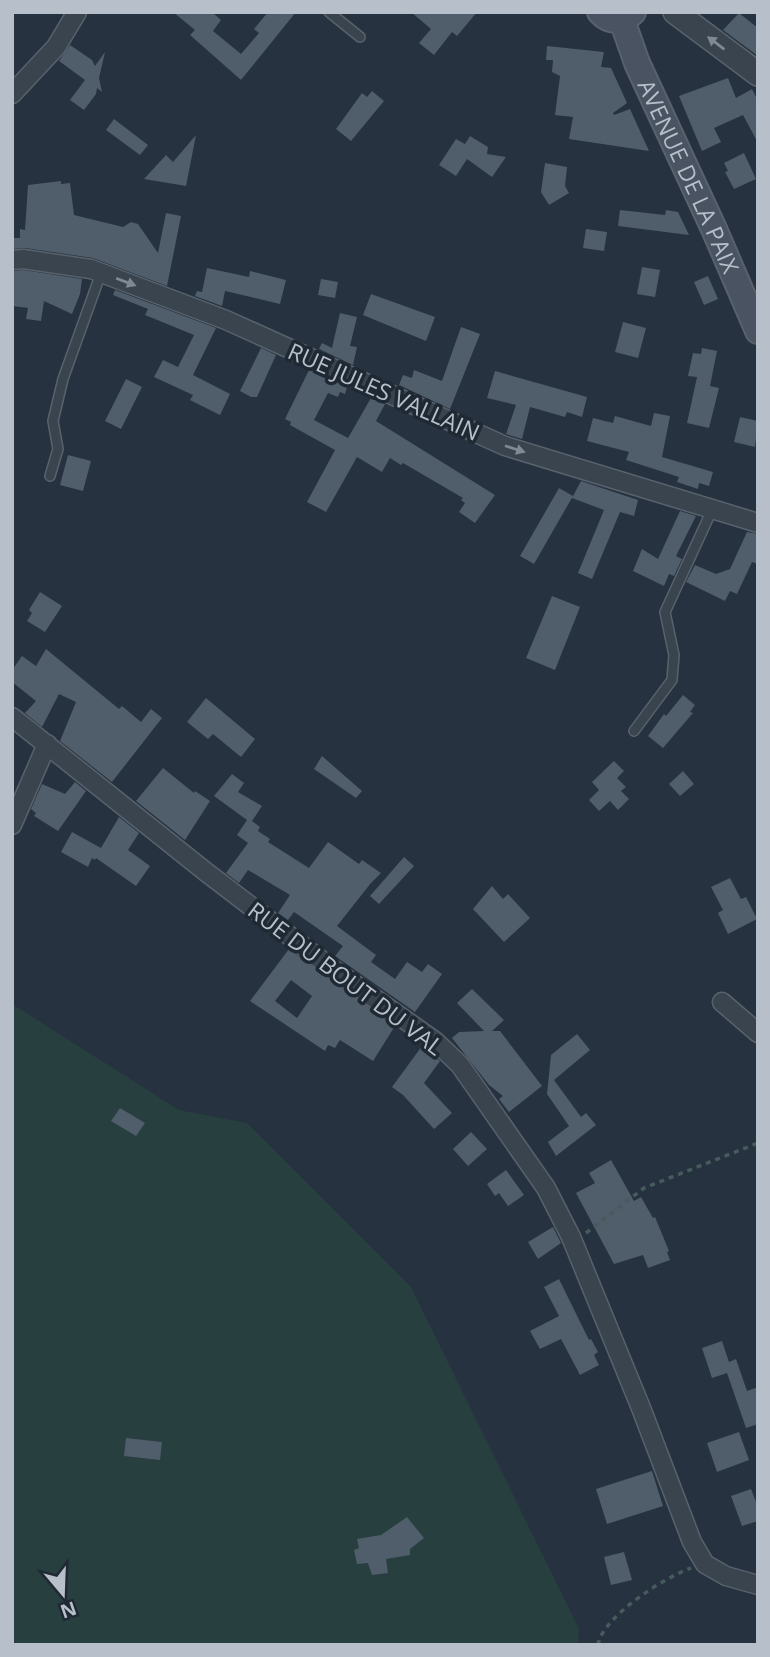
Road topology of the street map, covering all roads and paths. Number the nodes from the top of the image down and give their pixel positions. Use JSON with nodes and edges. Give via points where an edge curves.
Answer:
{"nodes":[{"id":1,"x":77,"y":12,"type":"edge"},
{"id":2,"x":329,"y":12,"type":"edge"},
{"id":3,"x":675,"y":12,"type":"edge"},
{"id":4,"x":618,"y":15,"type":"edge"},
{"id":5,"x":360,"y":37,"type":"dead end"},
{"id":6,"x":758,"y":74,"type":"edge"},
{"id":7,"x":12,"y":94,"type":"edge"},
{"id":8,"x":12,"y":260,"type":"edge"},
{"id":9,"x":102,"y":273,"type":"junction"},
{"id":10,"x":758,"y":331,"type":"edge"},
{"id":11,"x":50,"y":476,"type":"dead end"},
{"id":12,"x":712,"y":510,"type":"junction"},
{"id":13,"x":758,"y":523,"type":"edge"},
{"id":14,"x":12,"y":717,"type":"edge"},
{"id":15,"x":634,"y":731,"type":"dead end"},
{"id":16,"x":47,"y":744,"type":"junction"},
{"id":17,"x":12,"y":825,"type":"edge"},
{"id":18,"x":722,"y":1002,"type":"dead end"},
{"id":19,"x":758,"y":1033,"type":"edge"},
{"id":20,"x":758,"y":1143,"type":"edge"},
{"id":21,"x":574,"y":1243,"type":"junction"},
{"id":22,"x":705,"y":1564,"type":"junction"},
{"id":23,"x":758,"y":1585,"type":"edge"},
{"id":24,"x":598,"y":1645,"type":"edge"}],
"edges":[{"from":1,"to":7,"type":"street","via":[[56,47]]},
{"from":2,"to":5,"type":"lane"},
{"from":6,"to":3,"type":"street","one_way":true},
{"from":4,"to":10,"type":"main road","name":"AVENUE DE LA PAIX"},
{"from":8,"to":9,"type":"street","name":"RUE JULES VALLAIN"},
{"from":9,"to":11,"type":"lane","via":[[63,379],[53,421],[58,449]]},
{"from":9,"to":12,"type":"street","name":"RUE JULES VALLAIN","one_way":true,"via":[[226,320],[505,446]]},
{"from":12,"to":13,"type":"street","name":"RUE JULES VALLAIN"},
{"from":12,"to":15,"type":"lane","via":[[665,612],[674,655],[672,680]]},
{"from":14,"to":16,"type":"street","name":"RUE DU BOUT DU VAL"},
{"from":16,"to":17,"type":"street"},
{"from":16,"to":21,"type":"street","name":"RUE DU BOUT DU VAL","via":[[227,888],[435,1041],[460,1065],[519,1148]]},
{"from":18,"to":19,"type":"street"},
{"from":20,"to":21,"type":"path","via":[[644,1188]]},
{"from":21,"to":22,"type":"street","name":"RUE DU BOUT DU VAL","via":[[692,1542]]},
{"from":22,"to":23,"type":"street"},
{"from":22,"to":24,"type":"path","via":[[681,1571],[636,1600],[608,1623]]}]}
